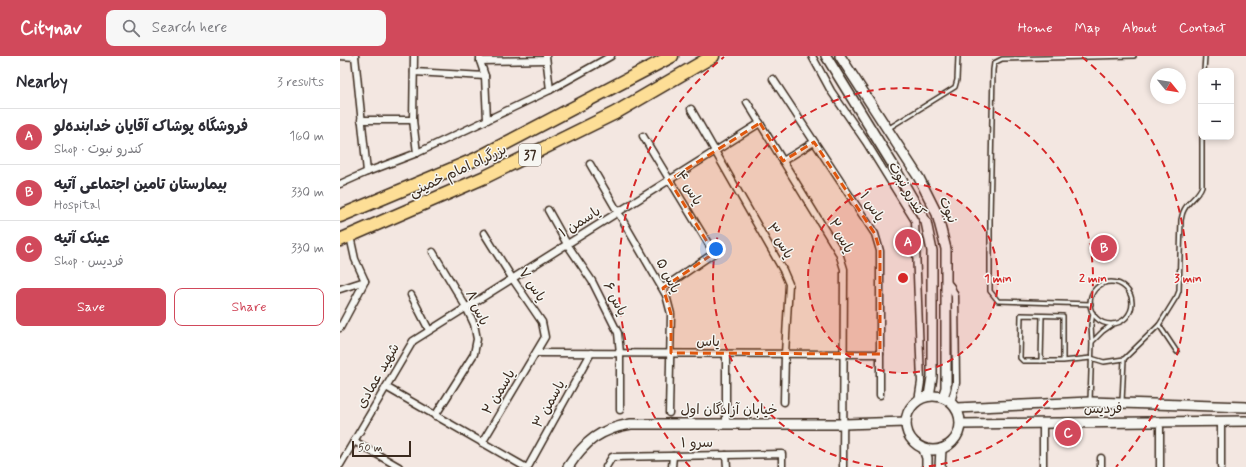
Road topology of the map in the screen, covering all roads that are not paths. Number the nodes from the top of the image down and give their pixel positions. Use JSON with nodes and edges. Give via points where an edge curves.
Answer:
{"nodes":[{"id":1,"x":340,"y":56,"type":"edge"},
{"id":2,"x":355,"y":56,"type":"edge"},
{"id":3,"x":414,"y":56,"type":"edge"},
{"id":4,"x":611,"y":56,"type":"edge"},
{"id":5,"x":660,"y":56,"type":"edge"},
{"id":6,"x":672,"y":56,"type":"edge"},
{"id":7,"x":713,"y":56,"type":"edge"},
{"id":8,"x":812,"y":56,"type":"edge"},
{"id":9,"x":826,"y":56,"type":"edge"},
{"id":10,"x":840,"y":56,"type":"edge"},
{"id":11,"x":958,"y":56,"type":"edge"},
{"id":12,"x":1134,"y":56,"type":"edge"},
{"id":13,"x":1205,"y":56,"type":"edge"},
{"id":14,"x":1068,"y":57,"type":"edge"},
{"id":15,"x":480,"y":58,"type":"edge"},
{"id":16,"x":546,"y":58,"type":"edge"},
{"id":17,"x":1204,"y":68,"type":"edge"},
{"id":18,"x":648,"y":69,"type":"junction"},
{"id":19,"x":414,"y":72,"type":"junction"},
{"id":20,"x":485,"y":76,"type":"junction"},
{"id":21,"x":773,"y":79,"type":"dead end"},
{"id":22,"x":550,"y":90,"type":"junction"},
{"id":23,"x":747,"y":102,"type":"dead end"},
{"id":24,"x":691,"y":109,"type":"dead end"},
{"id":25,"x":361,"y":120,"type":"junction"},
{"id":26,"x":413,"y":120,"type":"junction"},
{"id":27,"x":487,"y":120,"type":"junction"},
{"id":28,"x":760,"y":123,"type":"junction"},
{"id":29,"x":887,"y":129,"type":"junction"},
{"id":30,"x":643,"y":136,"type":"dead end"},
{"id":31,"x":1202,"y":140,"type":"edge"},
{"id":32,"x":814,"y":142,"type":"junction"},
{"id":33,"x":716,"y":151,"type":"junction"},
{"id":34,"x":417,"y":152,"type":"junction"},
{"id":35,"x":476,"y":159,"type":"junction"},
{"id":36,"x":783,"y":161,"type":"junction"},
{"id":37,"x":590,"y":164,"type":"dead end"},
{"id":38,"x":367,"y":172,"type":"junction"},
{"id":39,"x":446,"y":172,"type":"junction"},
{"id":40,"x":485,"y":177,"type":"junction"},
{"id":41,"x":670,"y":180,"type":"junction"},
{"id":42,"x":340,"y":184,"type":"edge"},
{"id":43,"x":451,"y":192,"type":"junction"},
{"id":44,"x":548,"y":210,"type":"dead end"},
{"id":45,"x":618,"y":212,"type":"junction"},
{"id":46,"x":340,"y":216,"type":"edge"},
{"id":47,"x":484,"y":233,"type":"dead end"},
{"id":48,"x":345,"y":238,"type":"edge"},
{"id":49,"x":567,"y":244,"type":"junction"},
{"id":50,"x":433,"y":252,"type":"dead end"},
{"id":51,"x":512,"y":278,"type":"junction"},
{"id":52,"x":365,"y":281,"type":"junction"},
{"id":53,"x":946,"y":281,"type":"junction"},
{"id":54,"x":662,"y":288,"type":"junction"},
{"id":55,"x":340,"y":289,"type":"edge"},
{"id":56,"x":411,"y":295,"type":"dead end"},
{"id":57,"x":1091,"y":304,"type":"junction"},
{"id":58,"x":466,"y":307,"type":"junction"},
{"id":59,"x":1093,"y":314,"type":"junction"},
{"id":60,"x":1042,"y":316,"type":"junction"},
{"id":61,"x":1113,"y":324,"type":"junction"},
{"id":62,"x":1160,"y":325,"type":"junction"},
{"id":63,"x":340,"y":328,"type":"edge"},
{"id":64,"x":429,"y":330,"type":"junction"},
{"id":65,"x":413,"y":341,"type":"joint"},
{"id":66,"x":1092,"y":342,"type":"junction"},
{"id":67,"x":1177,"y":352,"type":"dead end"},
{"id":68,"x":536,"y":353,"type":"junction"},
{"id":69,"x":591,"y":353,"type":"junction"},
{"id":70,"x":620,"y":353,"type":"junction"},
{"id":71,"x":671,"y":353,"type":"junction"},
{"id":72,"x":726,"y":354,"type":"junction"},
{"id":73,"x":784,"y":354,"type":"junction"},
{"id":74,"x":844,"y":354,"type":"junction"},
{"id":75,"x":880,"y":354,"type":"junction"},
{"id":76,"x":1091,"y":358,"type":"junction"},
{"id":77,"x":1124,"y":359,"type":"junction"},
{"id":78,"x":1041,"y":361,"type":"junction"},
{"id":79,"x":1063,"y":361,"type":"junction"},
{"id":80,"x":386,"y":387,"type":"junction"},
{"id":81,"x":880,"y":395,"type":"dead end"},
{"id":82,"x":929,"y":396,"type":"junction"},
{"id":83,"x":943,"y":397,"type":"junction"},
{"id":84,"x":918,"y":400,"type":"junction"},
{"id":85,"x":784,"y":402,"type":"dead end"},
{"id":86,"x":1090,"y":402,"type":"junction"},
{"id":87,"x":1122,"y":404,"type":"junction"},
{"id":88,"x":954,"y":405,"type":"junction"},
{"id":89,"x":1246,"y":407,"type":"edge"},
{"id":90,"x":620,"y":410,"type":"dead end"},
{"id":91,"x":669,"y":413,"type":"dead end"},
{"id":92,"x":435,"y":416,"type":"junction"},
{"id":93,"x":1246,"y":421,"type":"edge"},
{"id":94,"x":906,"y":422,"type":"junction"},
{"id":95,"x":1221,"y":422,"type":"junction"},
{"id":96,"x":726,"y":424,"type":"junction"},
{"id":97,"x":844,"y":424,"type":"junction"},
{"id":98,"x":960,"y":424,"type":"junction"},
{"id":99,"x":1043,"y":424,"type":"junction"},
{"id":100,"x":1160,"y":428,"type":"dead end"},
{"id":101,"x":354,"y":441,"type":"junction"},
{"id":102,"x":482,"y":443,"type":"junction"},
{"id":103,"x":924,"y":449,"type":"junction"},
{"id":104,"x":941,"y":449,"type":"junction"},
{"id":105,"x":726,"y":455,"type":"junction"},
{"id":106,"x":673,"y":456,"type":"junction"},
{"id":107,"x":1101,"y":458,"type":"dead end"},
{"id":108,"x":340,"y":465,"type":"edge"},
{"id":109,"x":399,"y":467,"type":"edge"},
{"id":110,"x":525,"y":467,"type":"edge"},
{"id":111,"x":528,"y":467,"type":"edge"},
{"id":112,"x":568,"y":467,"type":"edge"},
{"id":113,"x":606,"y":467,"type":"edge"},
{"id":114,"x":672,"y":467,"type":"edge"},
{"id":115,"x":727,"y":467,"type":"edge"},
{"id":116,"x":782,"y":467,"type":"edge"},
{"id":117,"x":843,"y":467,"type":"edge"},
{"id":118,"x":927,"y":467,"type":"edge"},
{"id":119,"x":940,"y":467,"type":"edge"},
{"id":120,"x":1043,"y":467,"type":"edge"},
{"id":121,"x":1101,"y":467,"type":"edge"},
{"id":122,"x":1160,"y":467,"type":"edge"},
{"id":123,"x":1221,"y":467,"type":"edge"}],
"edges":[{"from":1,"to":2,"type":"street"},
{"from":2,"to":25,"type":"street"},
{"from":3,"to":19,"type":"street"},
{"from":4,"to":22,"type":"street"},
{"from":5,"to":18,"type":"main road"},
{"from":6,"to":18,"type":"highway","name":"بزرگراه امام خمینی","number":"37"},
{"from":7,"to":40,"type":"highway","name":"بزرگراه امام خمینی","number":"37","via":[[614,113]]},
{"from":8,"to":84,"type":"street","name":"کندرو نبوت","via":[[831,91],[866,142],[914,221],[921,382]]},
{"from":9,"to":82,"type":"main road","name":"نبوت","via":[[926,222],[932,251],[932,376]]},
{"from":10,"to":29,"type":"main road","name":"نبوت"},
{"from":11,"to":29,"type":"lane","via":[[955,87]]},
{"from":12,"to":14,"type":"lane"},
{"from":13,"to":17,"type":"lane"},
{"from":14,"to":57,"type":"lane","via":[[1002,59],[994,63],[990,291],[998,300]]},
{"from":15,"to":16,"type":"street"},
{"from":15,"to":20,"type":"street"},
{"from":16,"to":22,"type":"street"},
{"from":18,"to":35,"type":"highway","name":"بزرگراه امام خمینی","number":"37"},
{"from":19,"to":20,"type":"street"},
{"from":19,"to":26,"type":"street"},
{"from":20,"to":27,"type":"street"},
{"from":21,"to":32,"type":"street","name":"یاس ۱"},
{"from":22,"to":27,"type":"street"},
{"from":23,"to":28,"type":"street","name":"یاس ۲"},
{"from":24,"to":33,"type":"street","name":"یاس ۳"},
{"from":25,"to":26,"type":"street"},
{"from":25,"to":38,"type":"street"},
{"from":26,"to":34,"type":"street"},
{"from":27,"to":34,"type":"street"},
{"from":28,"to":33,"type":"street","name":"یاسمن ۱"},
{"from":28,"to":36,"type":"street","name":"یاس ۲"},
{"from":29,"to":53,"type":"main road","name":"نبوت","via":[[937,214],[946,249]]},
{"from":30,"to":41,"type":"street","name":"یاس ۴"},
{"from":31,"to":62,"type":"lane","via":[[1201,190],[1183,211],[1181,220],[1179,291]]},
{"from":32,"to":36,"type":"street"},
{"from":32,"to":75,"type":"street","name":"یاس ۱","via":[[875,234],[880,251]]},
{"from":33,"to":41,"type":"street","name":"یاسمن ۱"},
{"from":33,"to":73,"type":"street","name":"یاس ۳","via":[[789,284]]},
{"from":34,"to":38,"type":"street"},
{"from":35,"to":39,"type":"highway","name":"بزرگراه امام خمینی","number":"37"},
{"from":35,"to":40,"type":"highway","via":[[469,165],[468,172],[474,179]]},
{"from":36,"to":74,"type":"street","name":"یاس ۲","via":[[839,253],[844,270]]},
{"from":37,"to":45,"type":"street","name":"یاس ۵"},
{"from":38,"to":42,"type":"street"},
{"from":39,"to":43,"type":"highway","via":[[457,172],[463,179]]},
{"from":39,"to":46,"type":"highway","name":"بزرگراه امام خمینی","number":"37"},
{"from":40,"to":43,"type":"highway","name":"بزرگراه امام خمینی","number":"37"},
{"from":41,"to":45,"type":"street","name":"یاسمن ۱"},
{"from":41,"to":54,"type":"street","name":"یاس ۴","via":[[714,253]]},
{"from":43,"to":48,"type":"highway","name":"بزرگراه امام خمینی","number":"37"},
{"from":44,"to":49,"type":"street","name":"یاس ۶"},
{"from":45,"to":49,"type":"street","name":"یاسمن ۱"},
{"from":45,"to":54,"type":"street","name":"یاس ۵"},
{"from":47,"to":51,"type":"street","name":"یاس ۷"},
{"from":48,"to":52,"type":"street"},
{"from":49,"to":51,"type":"street","name":"یاسمن ۱"},
{"from":49,"to":70,"type":"street","name":"یاس ۶","via":[[592,281],[618,333]]},
{"from":50,"to":58,"type":"street","name":"یاس ۸"},
{"from":51,"to":58,"type":"street","name":"یاسمن ۱"},
{"from":51,"to":68,"type":"street","name":"یاس ۷","via":[[542,322],[545,337]]},
{"from":52,"to":55,"type":"street"},
{"from":52,"to":63,"type":"street"},
{"from":53,"to":83,"type":"main road","name":"نبوت","via":[[946,388]]},
{"from":53,"to":88,"type":"street","via":[[955,296]]},
{"from":54,"to":71,"type":"street","name":"یاس ۵","via":[[671,314]]},
{"from":56,"to":64,"type":"street"},
{"from":57,"to":59,"type":"lane"},
{"from":57,"to":61,"type":"lane","via":[[1094,291],[1099,286],[1106,282],[1122,284],[1131,296],[1131,311],[1126,318]]},
{"from":58,"to":64,"type":"street","name":"یاسمن ۱"},
{"from":58,"to":92,"type":"street","name":"یاس ۸","via":[[474,324],[477,339],[474,354]]},
{"from":59,"to":61,"type":"lane","via":[[1105,323]]},
{"from":59,"to":66,"type":"lane"},
{"from":60,"to":78,"type":"lane"},
{"from":60,"to":78,"type":"lane","via":[[1021,315],[1020,358],[1023,362]]},
{"from":60,"to":79,"type":"lane","via":[[1063,316]]},
{"from":61,"to":66,"type":"lane"},
{"from":62,"to":67,"type":"lane"},
{"from":62,"to":77,"type":"lane"},
{"from":64,"to":65,"type":"street","name":"یاسمن ۱"},
{"from":65,"to":80,"type":"street","name":"شهید عمادی"},
{"from":66,"to":76,"type":"lane"},
{"from":68,"to":69,"type":"street","name":"یاس"},
{"from":68,"to":102,"type":"street","name":"یاسمن ۲"},
{"from":69,"to":70,"type":"street","name":"یاس"},
{"from":69,"to":111,"type":"street","name":"یاسمن ۳"},
{"from":70,"to":71,"type":"street","name":"یاس"},
{"from":70,"to":90,"type":"street","name":"یاس ۶"},
{"from":71,"to":72,"type":"street","name":"یاس"},
{"from":71,"to":91,"type":"street","name":"یاس ۵"},
{"from":72,"to":73,"type":"street","name":"یاس"},
{"from":72,"to":96,"type":"street"},
{"from":73,"to":74,"type":"street","name":"یاس"},
{"from":73,"to":85,"type":"street","name":"یاس ۳"},
{"from":74,"to":75,"type":"street","name":"یاس"},
{"from":74,"to":97,"type":"street","name":"یاس ۲"},
{"from":75,"to":81,"type":"street","name":"یاس ۱"},
{"from":76,"to":77,"type":"lane","via":[[1104,362]]},
{"from":76,"to":79,"type":"lane"},
{"from":76,"to":86,"type":"lane"},
{"from":77,"to":87,"type":"lane"},
{"from":78,"to":79,"type":"lane"},
{"from":80,"to":92,"type":"street"},
{"from":80,"to":101,"type":"street","name":"شهید عمادی"},
{"from":82,"to":83,"type":"main road"},
{"from":82,"to":84,"type":"main road"},
{"from":83,"to":88,"type":"main road"},
{"from":84,"to":94,"type":"main road","via":[[912,406]]},
{"from":86,"to":87,"type":"main road"},
{"from":86,"to":88,"type":"main road"},
{"from":87,"to":89,"type":"main road"},
{"from":88,"to":98,"type":"main road","via":[[960,415]]},
{"from":92,"to":102,"type":"street"},
{"from":93,"to":95,"type":"main road","name":"فردیس"},
{"from":94,"to":97,"type":"main road","name":"خیابان آزادگان اول"},
{"from":94,"to":103,"type":"main road","via":[[911,438]]},
{"from":95,"to":99,"type":"main road","name":"فردیس"},
{"from":95,"to":123,"type":"street"},
{"from":96,"to":97,"type":"main road","name":"خیابان آزادگان اول"},
{"from":96,"to":112,"type":"main road","name":"خیابان آزادگان اول","via":[[617,426],[588,441]]},
{"from":97,"to":117,"type":"street","name":"یاس ۲"},
{"from":98,"to":99,"type":"main road","name":"فردیس"},
{"from":98,"to":104,"type":"main road","via":[[955,440]]},
{"from":99,"to":120,"type":"street"},
{"from":100,"to":122,"type":"street"},
{"from":101,"to":108,"type":"street","name":"شهید عمادی"},
{"from":101,"to":109,"type":"street"},
{"from":102,"to":110,"type":"street"},
{"from":103,"to":104,"type":"main road"},
{"from":103,"to":118,"type":"main road"},
{"from":104,"to":119,"type":"main road"},
{"from":105,"to":106,"type":"street","name":"سرو ۱"},
{"from":105,"to":115,"type":"street"},
{"from":105,"to":116,"type":"street","name":"سرو ۱","via":[[782,454]]},
{"from":106,"to":113,"type":"street","name":"سرو ۱","via":[[612,457]]},
{"from":106,"to":114,"type":"street"},
{"from":107,"to":121,"type":"street"}]}
